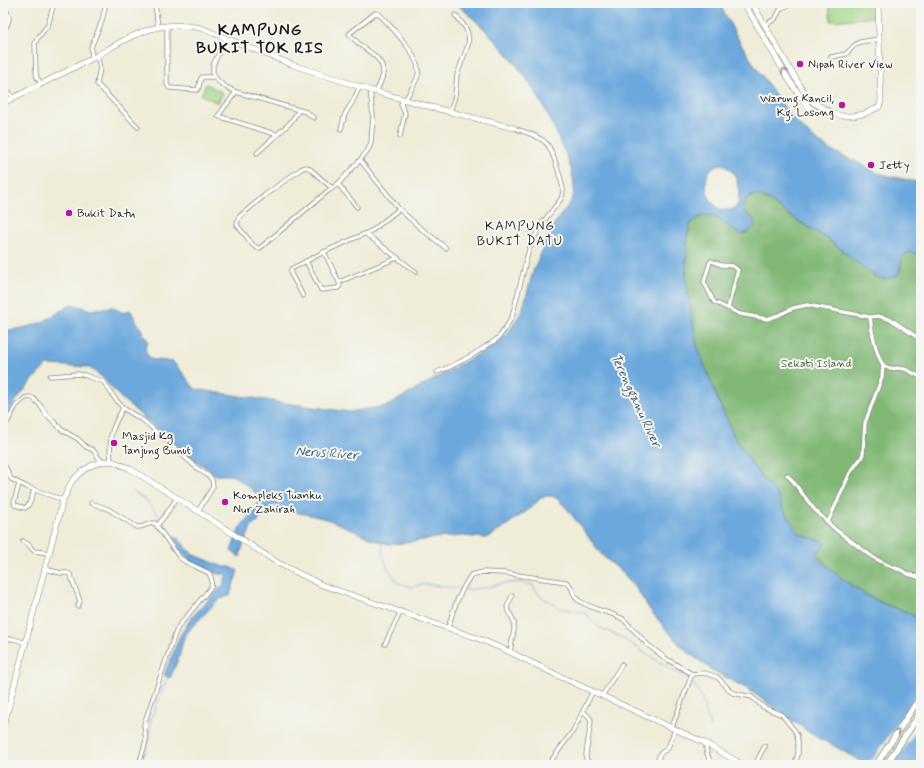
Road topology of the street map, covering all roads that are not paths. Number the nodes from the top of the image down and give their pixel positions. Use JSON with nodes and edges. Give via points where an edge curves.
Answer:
{"nodes":[{"id":1,"x":54,"y":3,"type":"edge"},
{"id":2,"x":106,"y":3,"type":"edge"},
{"id":3,"x":155,"y":3,"type":"edge"},
{"id":4,"x":744,"y":3,"type":"edge"},
{"id":5,"x":752,"y":3,"type":"edge"},
{"id":6,"x":795,"y":3,"type":"edge"},
{"id":7,"x":878,"y":3,"type":"edge"},
{"id":8,"x":3,"y":6,"type":"edge"},
{"id":9,"x":455,"y":15,"type":"dead end"},
{"id":10,"x":765,"y":25,"type":"junction"},
{"id":11,"x":167,"y":26,"type":"junction"},
{"id":12,"x":158,"y":27,"type":"junction"},
{"id":13,"x":3,"y":32,"type":"edge"},
{"id":14,"x":226,"y":38,"type":"junction"},
{"id":15,"x":879,"y":39,"type":"junction"},
{"id":16,"x":97,"y":55,"type":"junction"},
{"id":17,"x":831,"y":57,"type":"dead end"},
{"id":18,"x":92,"y":58,"type":"junction"},
{"id":19,"x":215,"y":77,"type":"junction"},
{"id":20,"x":3,"y":80,"type":"edge"},
{"id":21,"x":42,"y":84,"type":"junction"},
{"id":22,"x":360,"y":86,"type":"junction"},
{"id":23,"x":370,"y":90,"type":"junction"},
{"id":24,"x":236,"y":92,"type":"junction"},
{"id":25,"x":376,"y":92,"type":"junction"},
{"id":26,"x":13,"y":98,"type":"junction"},
{"id":27,"x":404,"y":100,"type":"junction"},
{"id":28,"x":3,"y":103,"type":"edge"},
{"id":29,"x":299,"y":110,"type":"junction"},
{"id":30,"x":450,"y":112,"type":"junction"},
{"id":31,"x":830,"y":113,"type":"junction"},
{"id":32,"x":314,"y":118,"type":"dead end"},
{"id":33,"x":138,"y":127,"type":"dead end"},
{"id":34,"x":514,"y":128,"type":"joint"},
{"id":35,"x":341,"y":130,"type":"dead end"},
{"id":36,"x":278,"y":135,"type":"junction"},
{"id":37,"x":400,"y":136,"type":"dead end"},
{"id":38,"x":257,"y":153,"type":"dead end"},
{"id":39,"x":360,"y":160,"type":"junction"},
{"id":40,"x":338,"y":184,"type":"junction"},
{"id":41,"x":332,"y":188,"type":"junction"},
{"id":42,"x":357,"y":207,"type":"dead end"},
{"id":43,"x":399,"y":209,"type":"junction"},
{"id":44,"x":366,"y":234,"type":"junction"},
{"id":45,"x":446,"y":248,"type":"dead end"},
{"id":46,"x":324,"y":252,"type":"junction"},
{"id":47,"x":397,"y":258,"type":"junction"},
{"id":48,"x":306,"y":261,"type":"junction"},
{"id":49,"x":416,"y":272,"type":"dead end"},
{"id":50,"x":339,"y":282,"type":"junction"},
{"id":51,"x":303,"y":296,"type":"dead end"},
{"id":52,"x":728,"y":308,"type":"dead end"},
{"id":53,"x":870,"y":317,"type":"junction"},
{"id":54,"x":921,"y":340,"type":"edge"},
{"id":55,"x":883,"y":365,"type":"junction"},
{"id":56,"x":437,"y":372,"type":"dead end"},
{"id":57,"x":50,"y":376,"type":"dead end"},
{"id":58,"x":921,"y":377,"type":"edge"},
{"id":59,"x":123,"y":408,"type":"junction"},
{"id":60,"x":3,"y":430,"type":"edge"},
{"id":61,"x":3,"y":462,"type":"edge"},
{"id":62,"x":102,"y":462,"type":"junction"},
{"id":63,"x":111,"y":462,"type":"junction"},
{"id":64,"x":787,"y":475,"type":"dead end"},
{"id":65,"x":19,"y":484,"type":"junction"},
{"id":66,"x":34,"y":490,"type":"junction"},
{"id":67,"x":177,"y":498,"type":"junction"},
{"id":68,"x":63,"y":500,"type":"junction"},
{"id":69,"x":91,"y":503,"type":"dead end"},
{"id":70,"x":198,"y":511,"type":"junction"},
{"id":71,"x":828,"y":522,"type":"junction"},
{"id":72,"x":158,"y":525,"type":"junction"},
{"id":73,"x":23,"y":541,"type":"dead end"},
{"id":74,"x":49,"y":553,"type":"junction"},
{"id":75,"x":45,"y":569,"type":"junction"},
{"id":76,"x":921,"y":578,"type":"edge"},
{"id":77,"x":512,"y":596,"type":"dead end"},
{"id":78,"x":78,"y":606,"type":"dead end"},
{"id":79,"x":401,"y":611,"type":"junction"},
{"id":80,"x":448,"y":628,"type":"junction"},
{"id":81,"x":3,"y":639,"type":"edge"},
{"id":82,"x":26,"y":643,"type":"junction"},
{"id":83,"x":385,"y":644,"type":"dead end"},
{"id":84,"x":510,"y":652,"type":"junction"},
{"id":85,"x":622,"y":664,"type":"dead end"},
{"id":86,"x":692,"y":674,"type":"junction"},
{"id":87,"x":593,"y":692,"type":"junction"},
{"id":88,"x":602,"y":696,"type":"junction"},
{"id":89,"x":921,"y":696,"type":"edge"},
{"id":90,"x":584,"y":711,"type":"junction"},
{"id":91,"x":921,"y":712,"type":"edge"},
{"id":92,"x":3,"y":728,"type":"edge"},
{"id":93,"x":673,"y":728,"type":"junction"},
{"id":94,"x":705,"y":743,"type":"junction"},
{"id":95,"x":766,"y":746,"type":"dead end"},
{"id":96,"x":139,"y":765,"type":"edge"},
{"id":97,"x":548,"y":765,"type":"edge"},
{"id":98,"x":591,"y":765,"type":"edge"},
{"id":99,"x":656,"y":765,"type":"edge"},
{"id":100,"x":711,"y":765,"type":"edge"},
{"id":101,"x":743,"y":765,"type":"edge"},
{"id":102,"x":756,"y":765,"type":"edge"},
{"id":103,"x":768,"y":765,"type":"edge"},
{"id":104,"x":795,"y":765,"type":"edge"},
{"id":105,"x":876,"y":765,"type":"edge"},
{"id":106,"x":886,"y":765,"type":"edge"}],
"edges":[{"from":1,"to":21,"type":"street","via":[[48,24],[36,44],[36,73]]},
{"from":2,"to":18,"type":"street","via":[[102,21],[91,47]]},
{"from":3,"to":12,"type":"street"},
{"from":31,"to":4,"type":"street","one_way":true,"via":[[815,111],[803,100]]},
{"from":5,"to":10,"type":"street"},
{"from":6,"to":10,"type":"street","via":[[781,8],[774,19]]},
{"from":7,"to":15,"type":"street"},
{"from":8,"to":13,"type":"street","via":[[8,12],[9,19]]},
{"from":9,"to":30,"type":"street","via":[[466,28],[469,40],[457,75]]},
{"from":10,"to":31,"type":"street","via":[[804,92],[814,103]]},
{"from":11,"to":12,"type":"street"},
{"from":11,"to":14,"type":"street","via":[[187,25]]},
{"from":11,"to":19,"type":"street","via":[[169,88],[196,90],[201,78]]},
{"from":12,"to":16,"type":"street","via":[[139,33]]},
{"from":14,"to":19,"type":"street","via":[[213,65],[212,72]]},
{"from":14,"to":22,"type":"street","via":[[293,65]]},
{"from":15,"to":17,"type":"street","via":[[860,42],[846,54]]},
{"from":15,"to":31,"type":"street","via":[[882,101],[879,107],[858,115]]},
{"from":16,"to":18,"type":"street"},
{"from":16,"to":33,"type":"street","via":[[100,68],[96,84]]},
{"from":18,"to":21,"type":"street"},
{"from":19,"to":24,"type":"street"},
{"from":20,"to":26,"type":"street"},
{"from":21,"to":26,"type":"street"},
{"from":22,"to":23,"type":"street"},
{"from":22,"to":35,"type":"street","via":[[345,114]]},
{"from":23,"to":25,"type":"street"},
{"from":23,"to":39,"type":"street","via":[[373,116],[371,142]]},
{"from":24,"to":29,"type":"street"},
{"from":24,"to":36,"type":"street","via":[[218,116]]},
{"from":25,"to":27,"type":"street"},
{"from":25,"to":27,"type":"street","via":[[382,77],[382,66],[349,34],[376,13],[402,40],[418,64],[418,75]]},
{"from":26,"to":28,"type":"street"},
{"from":27,"to":30,"type":"street"},
{"from":27,"to":37,"type":"street","via":[[401,105],[405,113]]},
{"from":29,"to":32,"type":"street","via":[[308,112]]},
{"from":29,"to":36,"type":"street"},
{"from":30,"to":34,"type":"street"},
{"from":34,"to":56,"type":"street","via":[[547,143],[561,180],[562,195],[540,226],[529,249],[508,324],[493,342],[464,360]]},
{"from":36,"to":38,"type":"street"},
{"from":39,"to":40,"type":"street"},
{"from":39,"to":43,"type":"street"},
{"from":40,"to":41,"type":"street"},
{"from":40,"to":42,"type":"street"},
{"from":41,"to":41,"type":"street","via":[[260,248],[256,248],[237,225],[240,217],[305,167],[310,168]]},
{"from":43,"to":44,"type":"street"},
{"from":43,"to":45,"type":"street"},
{"from":44,"to":46,"type":"street"},
{"from":44,"to":47,"type":"street"},
{"from":46,"to":48,"type":"street"},
{"from":46,"to":50,"type":"street"},
{"from":47,"to":49,"type":"street"},
{"from":47,"to":50,"type":"street"},
{"from":48,"to":50,"type":"street","via":[[321,290],[338,288]]},
{"from":48,"to":51,"type":"street","via":[[290,272]]},
{"from":52,"to":53,"type":"street","via":[[738,270],[733,266],[712,261],[704,282],[714,302],[740,314],[767,319],[807,304]]},
{"from":53,"to":54,"type":"street","via":[[878,316],[892,320]]},
{"from":53,"to":55,"type":"street"},
{"from":55,"to":58,"type":"street","via":[[886,368],[904,368]]},
{"from":55,"to":71,"type":"street","via":[[882,377],[865,423],[863,454],[850,473]]},
{"from":57,"to":59,"type":"street","via":[[78,374],[102,380]]},
{"from":59,"to":63,"type":"street","via":[[111,434]]},
{"from":59,"to":70,"type":"street","via":[[144,421],[210,477],[213,487]]},
{"from":60,"to":62,"type":"street","via":[[16,406],[24,398],[30,397],[62,430],[93,450]]},
{"from":61,"to":65,"type":"street","via":[[11,479]]},
{"from":62,"to":63,"type":"street"},
{"from":62,"to":68,"type":"street","via":[[88,467],[75,478]]},
{"from":63,"to":67,"type":"street","via":[[127,468]]},
{"from":64,"to":71,"type":"street","via":[[814,509]]},
{"from":65,"to":66,"type":"street"},
{"from":65,"to":66,"type":"street","via":[[14,502],[17,506],[28,506]]},
{"from":66,"to":68,"type":"street"},
{"from":67,"to":70,"type":"street"},
{"from":67,"to":72,"type":"street"},
{"from":68,"to":74,"type":"street"},
{"from":69,"to":72,"type":"street","via":[[137,527],[153,523]]},
{"from":70,"to":79,"type":"street","via":[[278,563],[322,585]]},
{"from":71,"to":76,"type":"street","via":[[874,558],[892,568]]},
{"from":72,"to":96,"type":"street","via":[[180,558],[209,573],[212,582],[208,592],[195,605],[175,634],[144,724],[146,740]]},
{"from":73,"to":74,"type":"street","via":[[34,551]]},
{"from":74,"to":75,"type":"street"},
{"from":75,"to":78,"type":"street","via":[[70,574],[80,601]]},
{"from":75,"to":82,"type":"street"},
{"from":77,"to":84,"type":"street","via":[[507,607],[514,622]]},
{"from":79,"to":80,"type":"street"},
{"from":79,"to":83,"type":"street"},
{"from":80,"to":84,"type":"street"},
{"from":80,"to":86,"type":"street","via":[[461,592],[471,575],[484,572],[504,573],[566,582],[572,586],[577,599],[623,619],[648,645]]},
{"from":81,"to":82,"type":"street"},
{"from":82,"to":92,"type":"street"},
{"from":84,"to":87,"type":"street"},
{"from":85,"to":88,"type":"street"},
{"from":86,"to":93,"type":"street"},
{"from":86,"to":104,"type":"street","via":[[705,673],[716,677],[733,693],[752,696],[763,707],[782,715],[797,735],[798,754]]},
{"from":87,"to":88,"type":"street"},
{"from":87,"to":90,"type":"street"},
{"from":88,"to":93,"type":"street"},
{"from":105,"to":89,"type":"main road","one_way":true},
{"from":90,"to":97,"type":"street"},
{"from":90,"to":98,"type":"street","via":[[591,721],[586,759]]},
{"from":91,"to":106,"type":"main road"},
{"from":93,"to":94,"type":"street"},
{"from":93,"to":99,"type":"street","via":[[668,748],[660,754]]},
{"from":94,"to":100,"type":"street"},
{"from":94,"to":101,"type":"street"},
{"from":95,"to":102,"type":"street"},
{"from":102,"to":103,"type":"street"}]}
